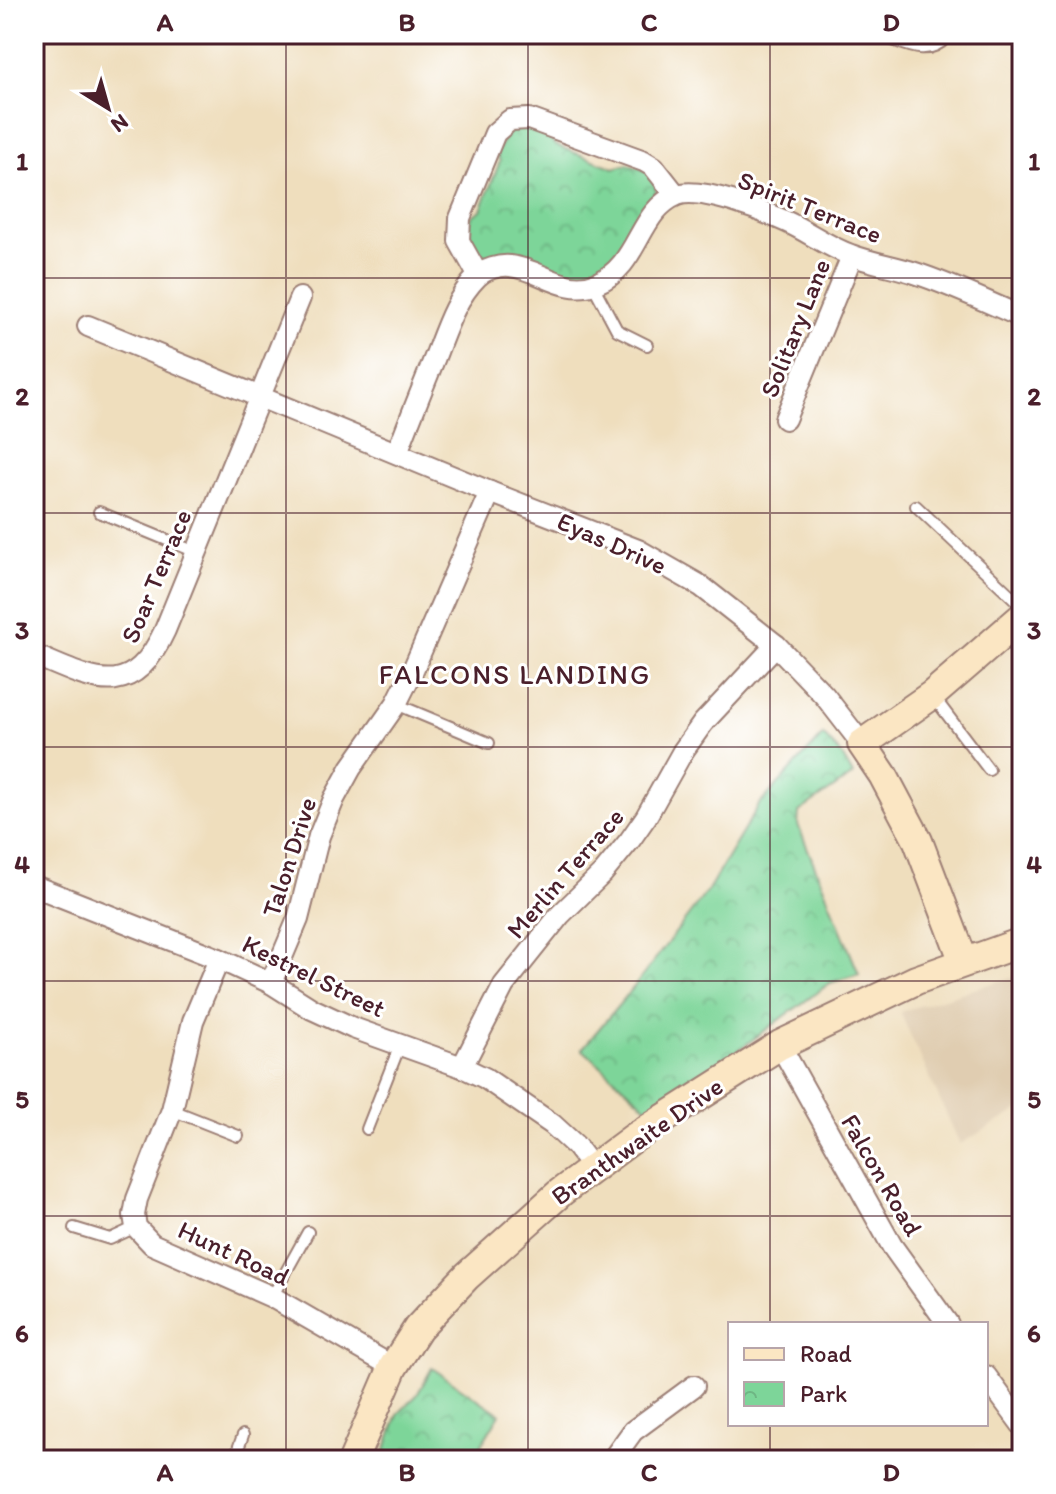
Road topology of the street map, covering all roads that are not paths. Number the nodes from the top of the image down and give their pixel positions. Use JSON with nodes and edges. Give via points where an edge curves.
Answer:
{"nodes":[{"id":1,"x":891,"y":34,"type":"edge"},
{"id":2,"x":943,"y":34,"type":"edge"},
{"id":3,"x":676,"y":195,"type":"junction"},
{"id":4,"x":852,"y":256,"type":"junction"},
{"id":5,"x":478,"y":275,"type":"junction"},
{"id":6,"x":593,"y":285,"type":"junction"},
{"id":7,"x":300,"y":298,"type":"dead end"},
{"id":8,"x":1022,"y":317,"type":"edge"},
{"id":9,"x":88,"y":326,"type":"dead end"},
{"id":10,"x":647,"y":345,"type":"dead end"},
{"id":11,"x":261,"y":397,"type":"junction"},
{"id":12,"x":785,"y":419,"type":"dead end"},
{"id":13,"x":397,"y":453,"type":"junction"},
{"id":14,"x":490,"y":492,"type":"junction"},
{"id":15,"x":916,"y":506,"type":"dead end"},
{"id":16,"x":99,"y":512,"type":"dead end"},
{"id":17,"x":196,"y":552,"type":"junction"},
{"id":18,"x":1022,"y":606,"type":"edge"},
{"id":19,"x":1022,"y":617,"type":"edge"},
{"id":20,"x":776,"y":645,"type":"junction"},
{"id":21,"x":34,"y":655,"type":"edge"},
{"id":22,"x":932,"y":695,"type":"junction"},
{"id":23,"x":396,"y":704,"type":"junction"},
{"id":24,"x":489,"y":743,"type":"dead end"},
{"id":25,"x":862,"y":744,"type":"junction"},
{"id":26,"x":989,"y":770,"type":"dead end"},
{"id":27,"x":34,"y":886,"type":"edge"},
{"id":28,"x":1022,"y":942,"type":"edge"},
{"id":29,"x":219,"y":959,"type":"junction"},
{"id":30,"x":964,"y":962,"type":"junction"},
{"id":31,"x":271,"y":983,"type":"junction"},
{"id":32,"x":400,"y":1045,"type":"junction"},
{"id":33,"x":780,"y":1045,"type":"junction"},
{"id":34,"x":462,"y":1067,"type":"junction"},
{"id":35,"x":172,"y":1110,"type":"junction"},
{"id":36,"x":367,"y":1129,"type":"dead end"},
{"id":37,"x":238,"y":1136,"type":"dead end"},
{"id":38,"x":593,"y":1168,"type":"junction"},
{"id":39,"x":136,"y":1227,"type":"junction"},
{"id":40,"x":74,"y":1228,"type":"dead end"},
{"id":41,"x":308,"y":1232,"type":"dead end"},
{"id":42,"x":272,"y":1297,"type":"junction"},
{"id":43,"x":947,"y":1322,"type":"edge"},
{"id":44,"x":393,"y":1367,"type":"junction"},
{"id":45,"x":988,"y":1379,"type":"edge"},
{"id":46,"x":694,"y":1386,"type":"dead end"},
{"id":47,"x":1022,"y":1425,"type":"edge"},
{"id":48,"x":243,"y":1435,"type":"dead end"},
{"id":49,"x":234,"y":1460,"type":"edge"},
{"id":50,"x":353,"y":1460,"type":"edge"},
{"id":51,"x":612,"y":1460,"type":"edge"}],
"edges":[{"from":1,"to":2,"type":"street","via":[[920,45]]},
{"from":3,"to":4,"type":"street","name":"Spirit Terrace","via":[[713,196],[785,221]]},
{"from":3,"to":5,"type":"street","via":[[644,161],[529,119],[510,120],[495,133],[460,218],[459,241]]},
{"from":3,"to":6,"type":"street","via":[[657,209],[627,260]]},
{"from":4,"to":8,"type":"street","name":"Spirit Terrace","via":[[914,272]]},
{"from":4,"to":12,"type":"street","name":"Solitary Lane"},
{"from":5,"to":6,"type":"street","via":[[509,266],[557,284]]},
{"from":5,"to":13,"type":"street","via":[[459,300]]},
{"from":6,"to":10,"type":"lane","via":[[617,330]]},
{"from":7,"to":11,"type":"street","name":"Soar Terrace"},
{"from":9,"to":11,"type":"street","name":"Eyas Drive"},
{"from":11,"to":13,"type":"street","name":"Eyas Drive"},
{"from":11,"to":17,"type":"street","name":"Soar Terrace"},
{"from":13,"to":14,"type":"street","name":"Eyas Drive"},
{"from":14,"to":20,"type":"street","name":"Eyas Drive","via":[[649,555],[701,586]]},
{"from":14,"to":23,"type":"street","name":"Talon Drive"},
{"from":15,"to":18,"type":"lane"},
{"from":16,"to":17,"type":"lane"},
{"from":17,"to":21,"type":"street","name":"Soar Terrace","via":[[157,648],[135,671],[106,681]]},
{"from":19,"to":22,"type":"street"},
{"from":20,"to":25,"type":"street","name":"Eyas Drive"},
{"from":20,"to":34,"type":"street","name":"Merlin Terrace","via":[[703,723],[630,840],[504,985]]},
{"from":22,"to":25,"type":"street"},
{"from":22,"to":26,"type":"lane"},
{"from":23,"to":24,"type":"lane"},
{"from":23,"to":31,"type":"street","name":"Talon Drive","via":[[334,799],[298,919]]},
{"from":25,"to":30,"type":"street","name":"Eyas Drive","via":[[918,841]]},
{"from":27,"to":29,"type":"street","name":"Kestrel Street"},
{"from":28,"to":30,"type":"street","name":"Branthwaite Drive"},
{"from":29,"to":31,"type":"street","name":"Kestrel Street"},
{"from":29,"to":35,"type":"street","via":[[193,1021]]},
{"from":30,"to":33,"type":"street","name":"Branthwaite Drive"},
{"from":31,"to":32,"type":"street","name":"Kestrel Street","via":[[312,1009]]},
{"from":32,"to":34,"type":"street","name":"Kestrel Street"},
{"from":32,"to":36,"type":"lane"},
{"from":33,"to":38,"type":"street","name":"Branthwaite Drive"},
{"from":33,"to":43,"type":"street","name":"Falcon Road","via":[[892,1246]]},
{"from":34,"to":38,"type":"street","name":"Kestrel Street","via":[[540,1115]]},
{"from":35,"to":37,"type":"lane"},
{"from":35,"to":39,"type":"street","via":[[137,1199]]},
{"from":38,"to":44,"type":"street","name":"Branthwaite Drive","via":[[467,1276],[418,1328]]},
{"from":39,"to":40,"type":"lane","via":[[110,1239]]},
{"from":39,"to":42,"type":"street","name":"Hunt Road","via":[[152,1244]]},
{"from":41,"to":42,"type":"lane"},
{"from":42,"to":44,"type":"street","name":"Hunt Road"},
{"from":44,"to":50,"type":"street","name":"Branthwaite Drive"},
{"from":45,"to":47,"type":"street"},
{"from":46,"to":51,"type":"street","via":[[633,1431]]},
{"from":48,"to":49,"type":"lane"}]}
